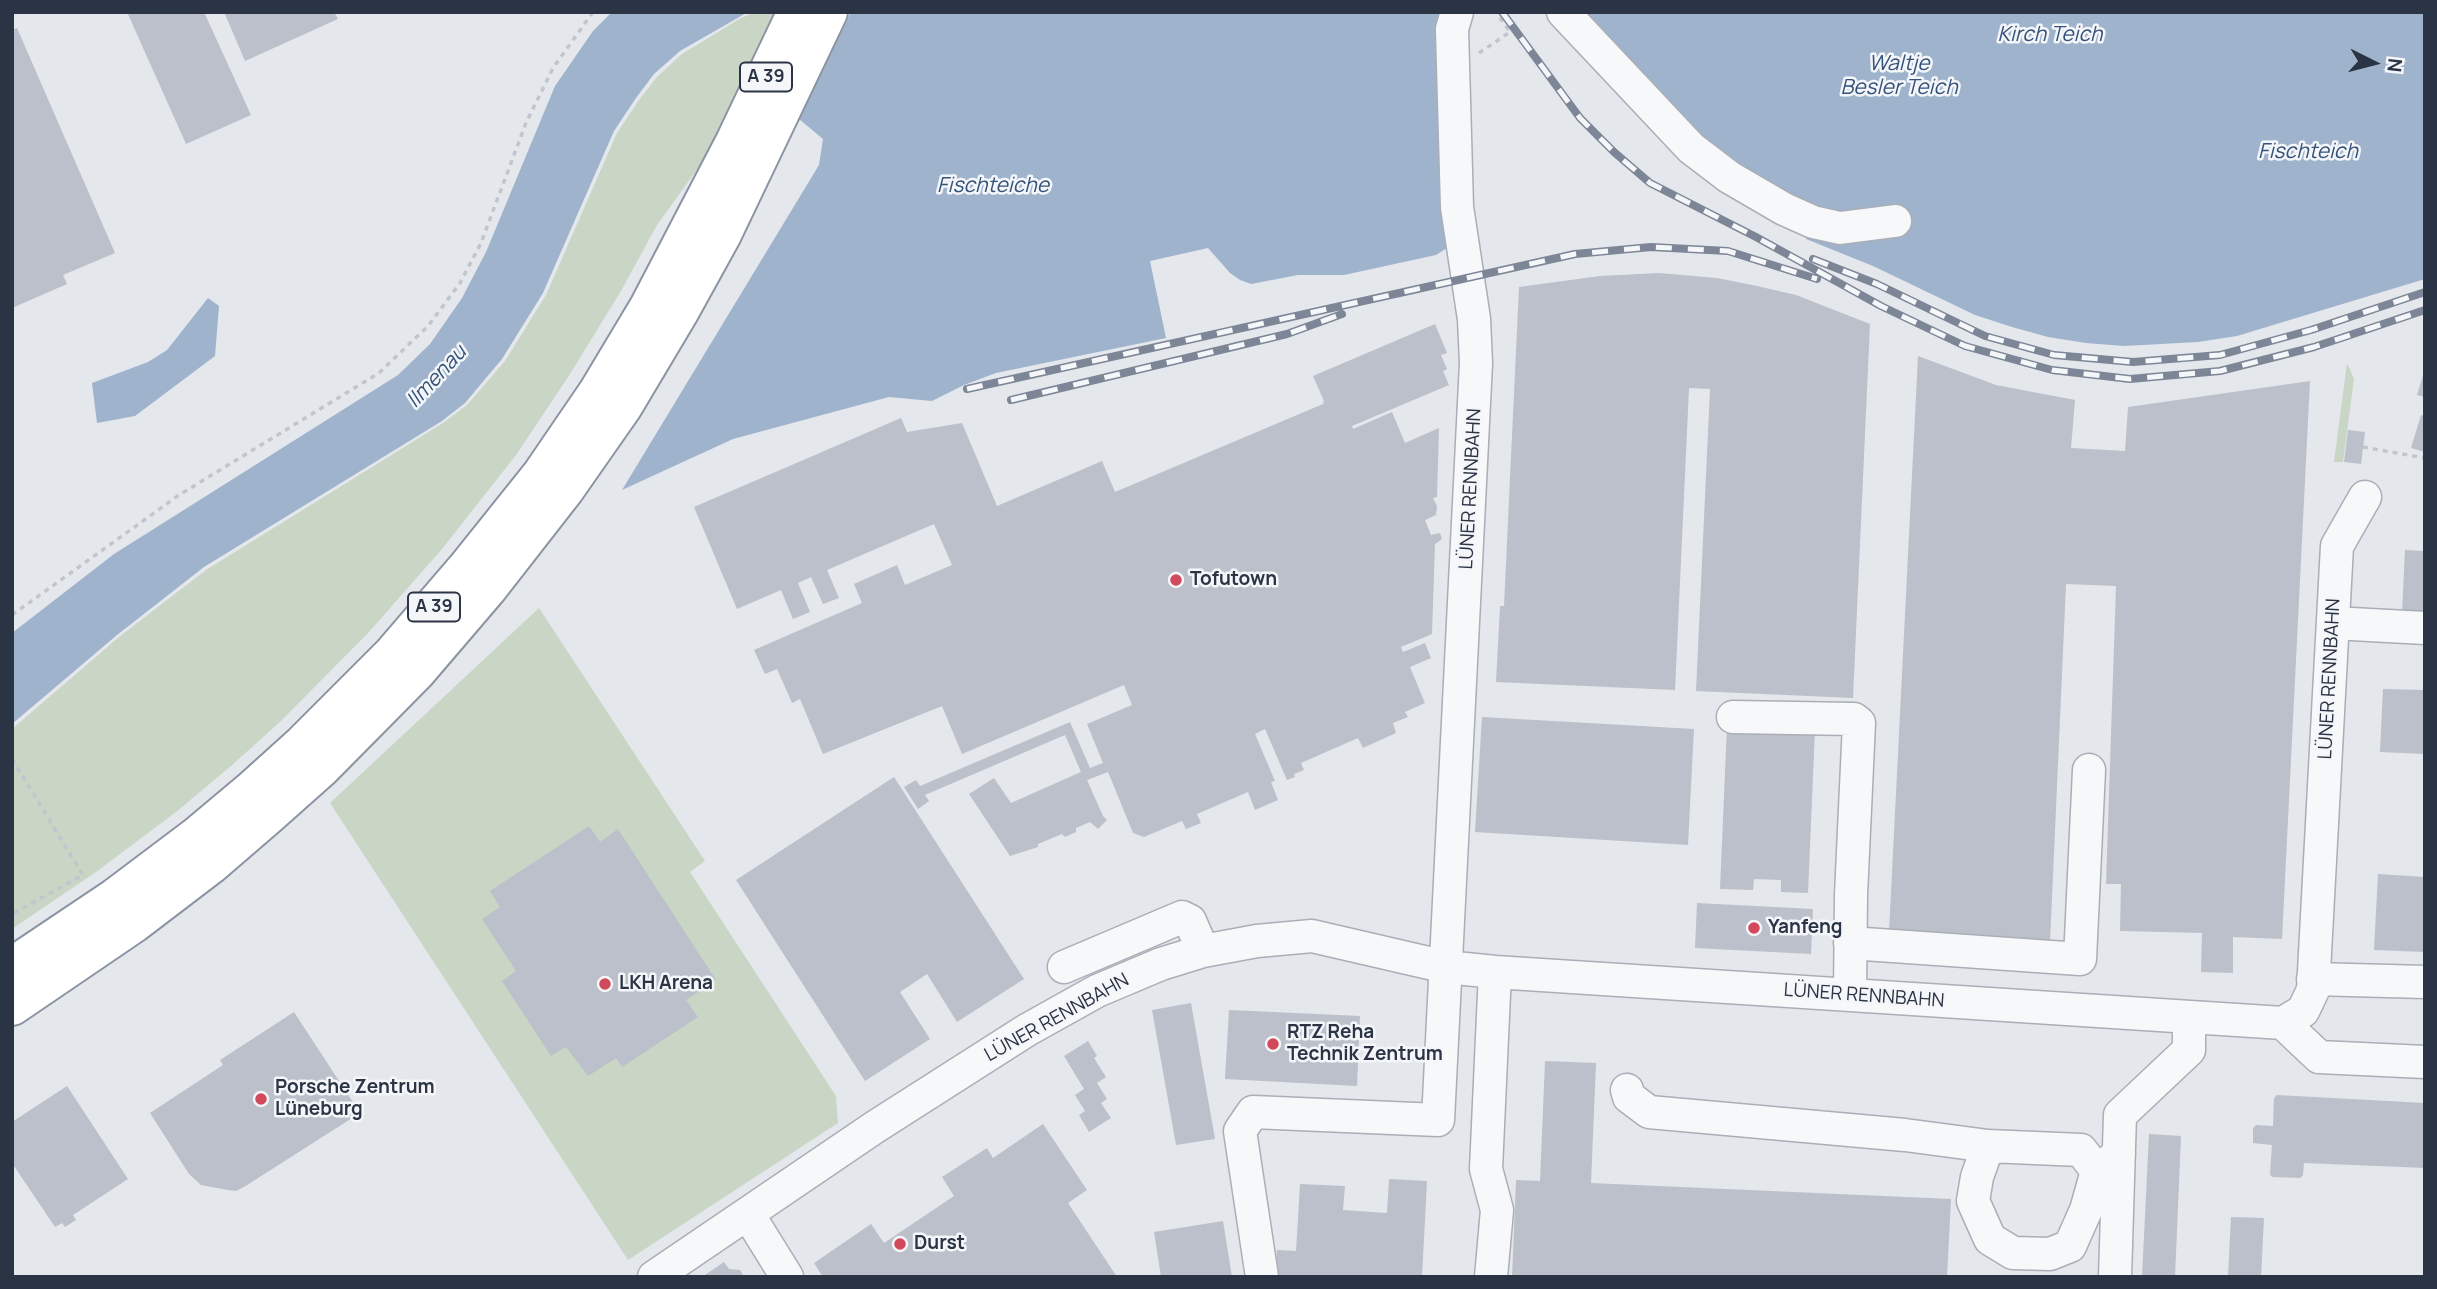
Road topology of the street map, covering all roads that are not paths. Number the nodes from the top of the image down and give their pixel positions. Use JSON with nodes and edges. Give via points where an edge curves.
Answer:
{"nodes":[{"id":1,"x":797,"y":12,"type":"edge"},
{"id":2,"x":828,"y":12,"type":"edge"},
{"id":3,"x":1457,"y":12,"type":"edge"},
{"id":4,"x":1563,"y":12,"type":"edge"},
{"id":5,"x":753,"y":138,"type":"junction"},
{"id":6,"x":1895,"y":221,"type":"dead end"},
{"id":7,"x":2365,"y":497,"type":"dead end"},
{"id":8,"x":2333,"y":623,"type":"junction"},
{"id":9,"x":2425,"y":628,"type":"edge"},
{"id":10,"x":1733,"y":717,"type":"dead end"},
{"id":11,"x":2089,"y":770,"type":"dead end"},
{"id":12,"x":1850,"y":943,"type":"junction"},
{"id":13,"x":1203,"y":951,"type":"junction"},
{"id":14,"x":12,"y":967,"type":"edge"},
{"id":15,"x":1064,"y":967,"type":"dead end"},
{"id":16,"x":1446,"y":967,"type":"junction"},
{"id":17,"x":1495,"y":972,"type":"junction"},
{"id":18,"x":2313,"y":979,"type":"junction"},
{"id":19,"x":2425,"y":982,"type":"edge"},
{"id":20,"x":1850,"y":995,"type":"junction"},
{"id":21,"x":12,"y":1006,"type":"edge"},
{"id":22,"x":2189,"y":1017,"type":"junction"},
{"id":23,"x":2283,"y":1023,"type":"junction"},
{"id":24,"x":2425,"y":1062,"type":"edge"},
{"id":25,"x":1627,"y":1090,"type":"dead end"},
{"id":26,"x":1988,"y":1146,"type":"junction"},
{"id":27,"x":2108,"y":1162,"type":"junction"},
{"id":28,"x":748,"y":1214,"type":"junction"},
{"id":29,"x":654,"y":1277,"type":"edge"},
{"id":30,"x":787,"y":1277,"type":"edge"},
{"id":31,"x":1262,"y":1277,"type":"edge"},
{"id":32,"x":1492,"y":1277,"type":"edge"},
{"id":33,"x":2115,"y":1277,"type":"edge"}],
"edges":[{"from":1,"to":5,"type":"highway","number":"A 39"},
{"from":2,"to":5,"type":"highway","number":"A 39"},
{"from":3,"to":16,"type":"street","name":"LÜNER RENNBAHN","via":[[1452,29],[1457,207],[1476,363]]},
{"from":4,"to":6,"type":"street","via":[[1691,148],[1729,177],[1813,222],[1840,228]]},
{"from":5,"to":14,"type":"highway","number":"A 39","via":[[542,474],[393,654],[303,744],[196,837]]},
{"from":5,"to":21,"type":"highway","number":"A 39","via":[[710,257],[680,312],[623,406],[487,589],[415,672],[322,766],[210,865]]},
{"from":7,"to":8,"type":"street","name":"LÜNER RENNBAHN","via":[[2337,546]]},
{"from":8,"to":9,"type":"street"},
{"from":8,"to":18,"type":"street","name":"LÜNER RENNBAHN"},
{"from":10,"to":12,"type":"street","via":[[1854,719],[1859,723]]},
{"from":11,"to":12,"type":"street","via":[[2080,959]]},
{"from":12,"to":20,"type":"street"},
{"from":13,"to":15,"type":"street","via":[[1190,921],[1182,917]]},
{"from":13,"to":16,"type":"street","name":"LÜNER RENNBAHN","via":[[1312,936]]},
{"from":13,"to":28,"type":"street","name":"LÜNER RENNBAHN","via":[[1097,991],[1027,1031]]},
{"from":16,"to":17,"type":"street","name":"LÜNER RENNBAHN"},
{"from":16,"to":31,"type":"street","via":[[1438,1120],[1253,1112],[1240,1131]]},
{"from":17,"to":20,"type":"street","name":"LÜNER RENNBAHN"},
{"from":17,"to":32,"type":"street","via":[[1486,1169],[1497,1210]]},
{"from":18,"to":19,"type":"street"},
{"from":18,"to":23,"type":"street","name":"LÜNER RENNBAHN","via":[[2303,1011]]},
{"from":20,"to":22,"type":"street","name":"LÜNER RENNBAHN"},
{"from":22,"to":23,"type":"street","name":"LÜNER RENNBAHN"},
{"from":22,"to":27,"type":"street","via":[[2189,1050],[2120,1115]]},
{"from":23,"to":24,"type":"street","via":[[2319,1057]]},
{"from":25,"to":26,"type":"street","via":[[1629,1097],[1649,1112]]},
{"from":26,"to":27,"type":"street","via":[[2081,1150]]},
{"from":26,"to":27,"type":"street","via":[[1973,1200],[1990,1239],[2013,1253],[2050,1254],[2070,1246]]},
{"from":27,"to":33,"type":"street"},
{"from":28,"to":29,"type":"street","name":"LÜNER RENNBAHN"},
{"from":28,"to":30,"type":"street"}]}
